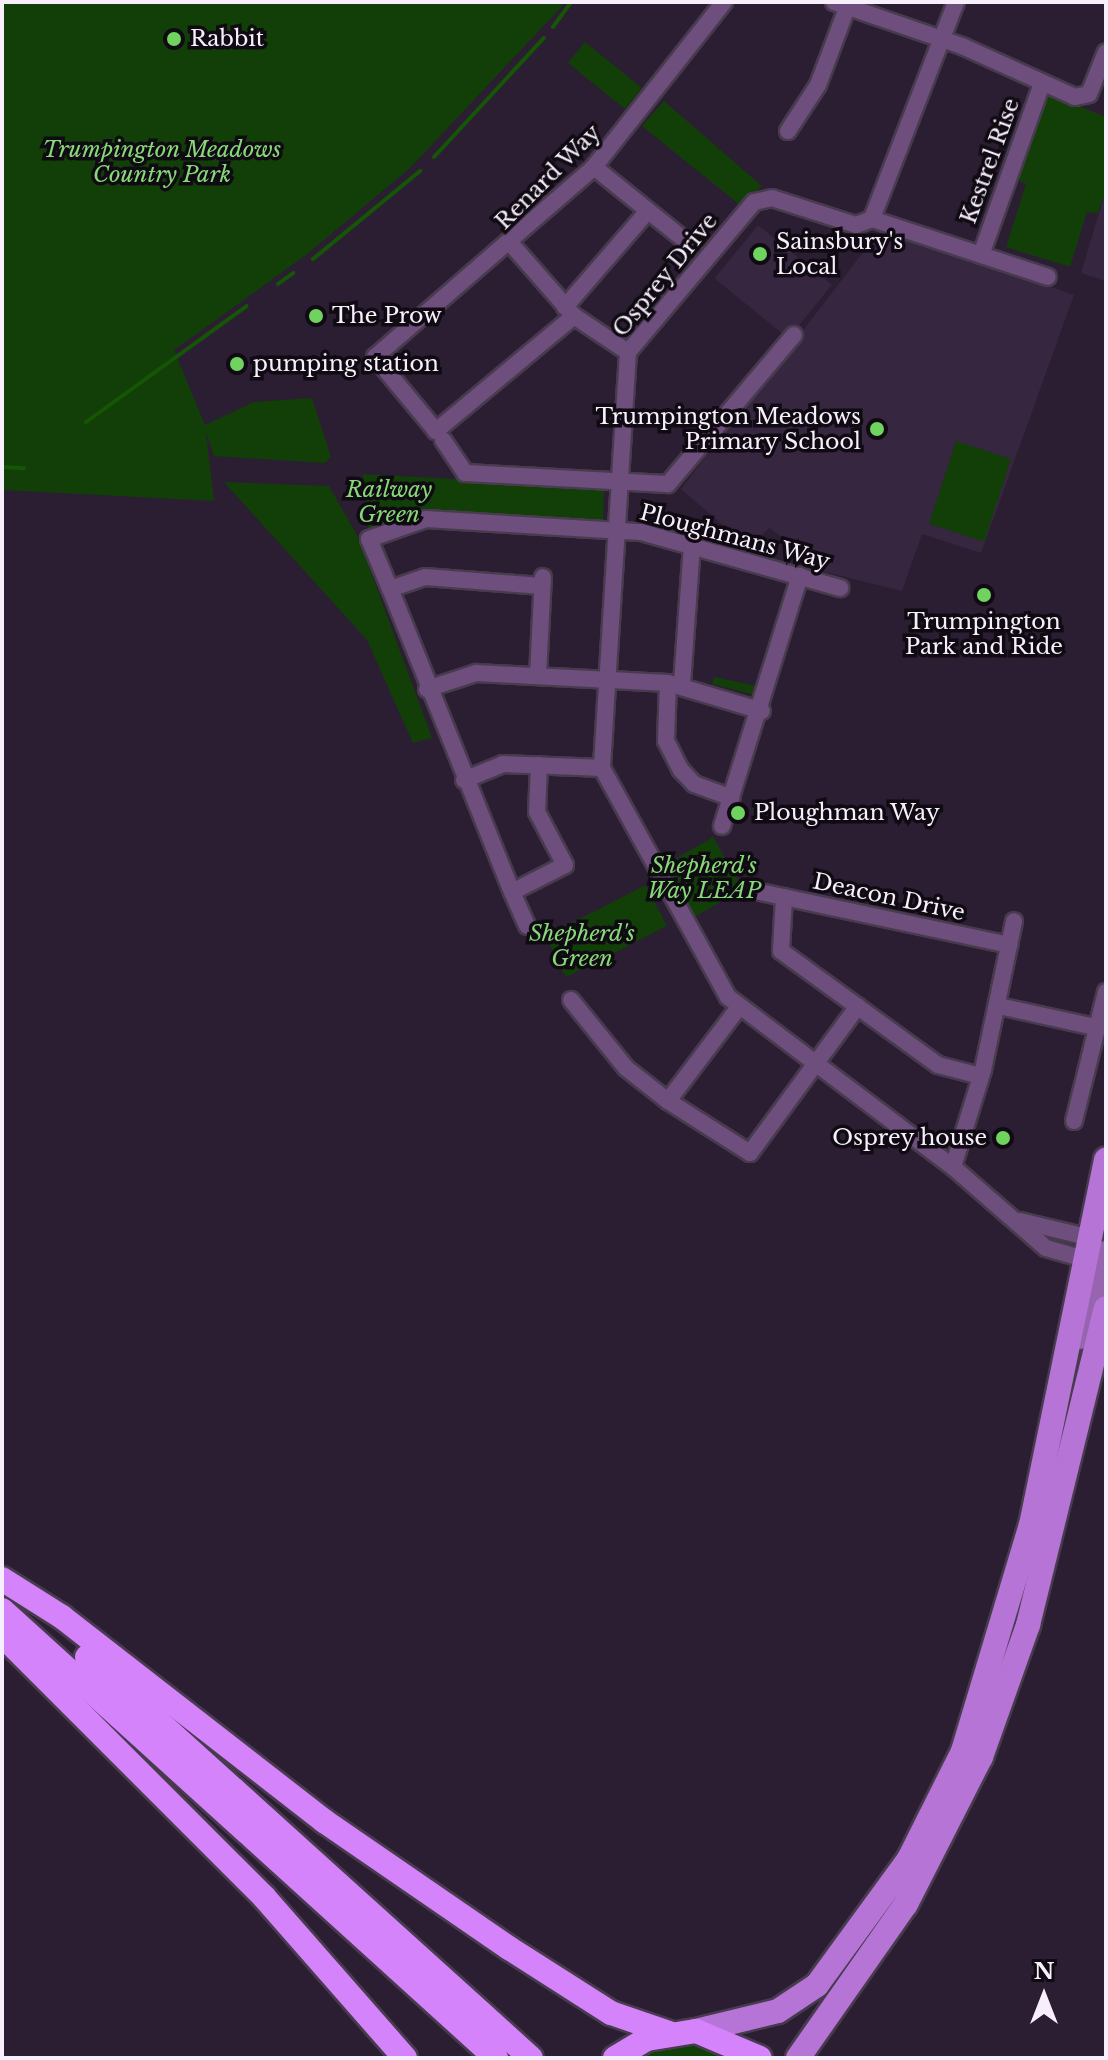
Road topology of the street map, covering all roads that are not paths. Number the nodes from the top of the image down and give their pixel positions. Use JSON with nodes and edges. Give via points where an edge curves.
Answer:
{"nodes":[{"id":1,"x":724,"y":2,"type":"edge"},
{"id":2,"x":956,"y":2,"type":"edge"},
{"id":3,"x":841,"y":4,"type":"edge"},
{"id":4,"x":943,"y":42,"type":"junction"},
{"id":5,"x":1106,"y":52,"type":"edge"},
{"id":6,"x":1042,"y":84,"type":"junction"},
{"id":7,"x":788,"y":131,"type":"dead end"},
{"id":8,"x":594,"y":167,"type":"junction"},
{"id":9,"x":647,"y":212,"type":"junction"},
{"id":10,"x":872,"y":219,"type":"junction"},
{"id":11,"x":512,"y":245,"type":"junction"},
{"id":12,"x":692,"y":246,"type":"dead end"},
{"id":13,"x":981,"y":255,"type":"junction"},
{"id":14,"x":1048,"y":277,"type":"dead end"},
{"id":15,"x":569,"y":311,"type":"junction"},
{"id":16,"x":794,"y":335,"type":"dead end"},
{"id":17,"x":628,"y":352,"type":"junction"},
{"id":18,"x":443,"y":440,"type":"dead end"},
{"id":19,"x":621,"y":481,"type":"junction"},
{"id":20,"x":620,"y":530,"type":"junction"},
{"id":21,"x":692,"y":546,"type":"junction"},
{"id":22,"x":800,"y":576,"type":"junction"},
{"id":23,"x":840,"y":588,"type":"dead end"},
{"id":24,"x":390,"y":589,"type":"junction"},
{"id":25,"x":538,"y":675,"type":"junction"},
{"id":26,"x":609,"y":680,"type":"junction"},
{"id":27,"x":675,"y":684,"type":"junction"},
{"id":28,"x":427,"y":689,"type":"junction"},
{"id":29,"x":762,"y":711,"type":"junction"},
{"id":30,"x":539,"y":765,"type":"junction"},
{"id":31,"x":602,"y":768,"type":"junction"},
{"id":32,"x":464,"y":780,"type":"junction"},
{"id":33,"x":732,"y":798,"type":"junction"},
{"id":34,"x":722,"y":826,"type":"dead end"},
{"id":35,"x":512,"y":892,"type":"junction"},
{"id":36,"x":760,"y":892,"type":"dead end"},
{"id":37,"x":784,"y":897,"type":"junction"},
{"id":38,"x":1014,"y":921,"type":"dead end"},
{"id":39,"x":527,"y":926,"type":"dead end"},
{"id":40,"x":1009,"y":945,"type":"junction"},
{"id":41,"x":1106,"y":992,"type":"edge"},
{"id":42,"x":571,"y":1000,"type":"dead end"},
{"id":43,"x":858,"y":1006,"type":"junction"},
{"id":44,"x":999,"y":1006,"type":"junction"},
{"id":45,"x":739,"y":1007,"type":"junction"},
{"id":46,"x":1099,"y":1028,"type":"junction"},
{"id":47,"x":816,"y":1063,"type":"junction"},
{"id":48,"x":977,"y":1075,"type":"junction"},
{"id":49,"x":668,"y":1101,"type":"junction"},
{"id":50,"x":1074,"y":1121,"type":"dead end"},
{"id":51,"x":1106,"y":1160,"type":"edge"},
{"id":52,"x":953,"y":1167,"type":"junction"},
{"id":53,"x":1015,"y":1220,"type":"junction"},
{"id":54,"x":1095,"y":1250,"type":"edge"},
{"id":55,"x":1106,"y":1308,"type":"edge"},
{"id":56,"x":1106,"y":1354,"type":"edge"},
{"id":57,"x":1071,"y":1454,"type":"junction"},
{"id":58,"x":2,"y":1579,"type":"edge"},
{"id":59,"x":2,"y":1610,"type":"edge"},
{"id":60,"x":2,"y":1635,"type":"edge"},
{"id":61,"x":696,"y":2031,"type":"junction"},
{"id":62,"x":669,"y":2033,"type":"junction"},
{"id":63,"x":405,"y":2058,"type":"edge"},
{"id":64,"x":496,"y":2058,"type":"edge"},
{"id":65,"x":531,"y":2058,"type":"edge"},
{"id":66,"x":615,"y":2058,"type":"edge"},
{"id":67,"x":760,"y":2058,"type":"edge"},
{"id":68,"x":798,"y":2058,"type":"edge"}],
"edges":[{"from":1,"to":8,"type":"street","name":"Renard Way"},
{"from":2,"to":4,"type":"street"},
{"from":3,"to":4,"type":"street"},
{"from":3,"to":7,"type":"street","via":[[818,85]]},
{"from":4,"to":6,"type":"street"},
{"from":4,"to":10,"type":"street"},
{"from":5,"to":6,"type":"street","via":[[1089,94],[1075,97]]},
{"from":6,"to":13,"type":"street","name":"Kestrel Rise"},
{"from":8,"to":9,"type":"street"},
{"from":8,"to":11,"type":"street","name":"Renard Way"},
{"from":9,"to":12,"type":"street"},
{"from":9,"to":15,"type":"street"},
{"from":10,"to":13,"type":"street","name":"Kestrel Rise"},
{"from":10,"to":17,"type":"street","name":"Osprey Drive","via":[[856,225],[772,198],[754,202]]},
{"from":11,"to":15,"type":"street"},
{"from":11,"to":15,"type":"street","name":"Renard Way","via":[[375,357],[436,431]]},
{"from":13,"to":14,"type":"street","name":"Kestrel Rise"},
{"from":15,"to":17,"type":"street"},
{"from":16,"to":19,"type":"street","via":[[668,484]]},
{"from":17,"to":19,"type":"street","name":"Osprey Drive"},
{"from":18,"to":19,"type":"street","via":[[465,473]]},
{"from":19,"to":20,"type":"street","name":"Osprey Drive"},
{"from":20,"to":21,"type":"street","name":"Ploughmans Way"},
{"from":20,"to":24,"type":"street","name":"Ploughmans Way","via":[[426,519],[369,539]]},
{"from":20,"to":26,"type":"street","name":"Osprey Drive"},
{"from":21,"to":22,"type":"street","name":"Ploughmans Way"},
{"from":21,"to":27,"type":"street"},
{"from":22,"to":23,"type":"street","name":"Ploughmans Way"},
{"from":22,"to":29,"type":"street"},
{"from":24,"to":25,"type":"street","via":[[425,577],[542,581]]},
{"from":24,"to":28,"type":"street"},
{"from":25,"to":26,"type":"street"},
{"from":25,"to":28,"type":"street","via":[[464,674]]},
{"from":26,"to":27,"type":"street"},
{"from":26,"to":31,"type":"street","name":"Osprey Drive"},
{"from":27,"to":29,"type":"street"},
{"from":27,"to":33,"type":"street","via":[[666,741],[694,784]]},
{"from":28,"to":32,"type":"street"},
{"from":29,"to":33,"type":"street"},
{"from":30,"to":31,"type":"street"},
{"from":30,"to":32,"type":"street","via":[[503,764]]},
{"from":30,"to":35,"type":"street","via":[[537,812],[565,865]]},
{"from":31,"to":45,"type":"street","via":[[721,990]]},
{"from":32,"to":35,"type":"street"},
{"from":33,"to":34,"type":"street"},
{"from":35,"to":39,"type":"street"},
{"from":36,"to":37,"type":"street","name":"Deacon Drive"},
{"from":37,"to":40,"type":"street","name":"Deacon Drive"},
{"from":37,"to":43,"type":"street","via":[[781,951]]},
{"from":38,"to":40,"type":"street"},
{"from":40,"to":44,"type":"street"},
{"from":41,"to":46,"type":"street"},
{"from":42,"to":49,"type":"street","via":[[594,1032]]},
{"from":43,"to":47,"type":"street"},
{"from":43,"to":48,"type":"street","via":[[938,1065]]},
{"from":44,"to":46,"type":"street"},
{"from":44,"to":48,"type":"street"},
{"from":45,"to":47,"type":"street"},
{"from":45,"to":49,"type":"street"},
{"from":46,"to":50,"type":"street"},
{"from":47,"to":49,"type":"street","via":[[750,1153]]},
{"from":47,"to":52,"type":"street"},
{"from":48,"to":52,"type":"street"},
{"from":51,"to":54,"type":"main road"},
{"from":52,"to":53,"type":"street"},
{"from":53,"to":54,"type":"street"},
{"from":53,"to":54,"type":"street","via":[[1046,1248]]},
{"from":54,"to":61,"type":"main road","via":[[1031,1525],[963,1751],[909,1859],[865,1927],[795,2001],[756,2019]]},
{"from":55,"to":57,"type":"main road"},
{"from":56,"to":57,"type":"street"},
{"from":57,"to":68,"type":"main road","via":[[1012,1676],[966,1794],[906,1904]]},
{"from":58,"to":62,"type":"highway","via":[[62,1617],[324,1821],[509,1948],[611,2013]]},
{"from":58,"to":65,"type":"highway"},
{"from":59,"to":64,"type":"highway"},
{"from":60,"to":63,"type":"highway","via":[[264,1897]]},
{"from":61,"to":62,"type":"highway"},
{"from":61,"to":67,"type":"highway"},
{"from":62,"to":66,"type":"highway"}]}
